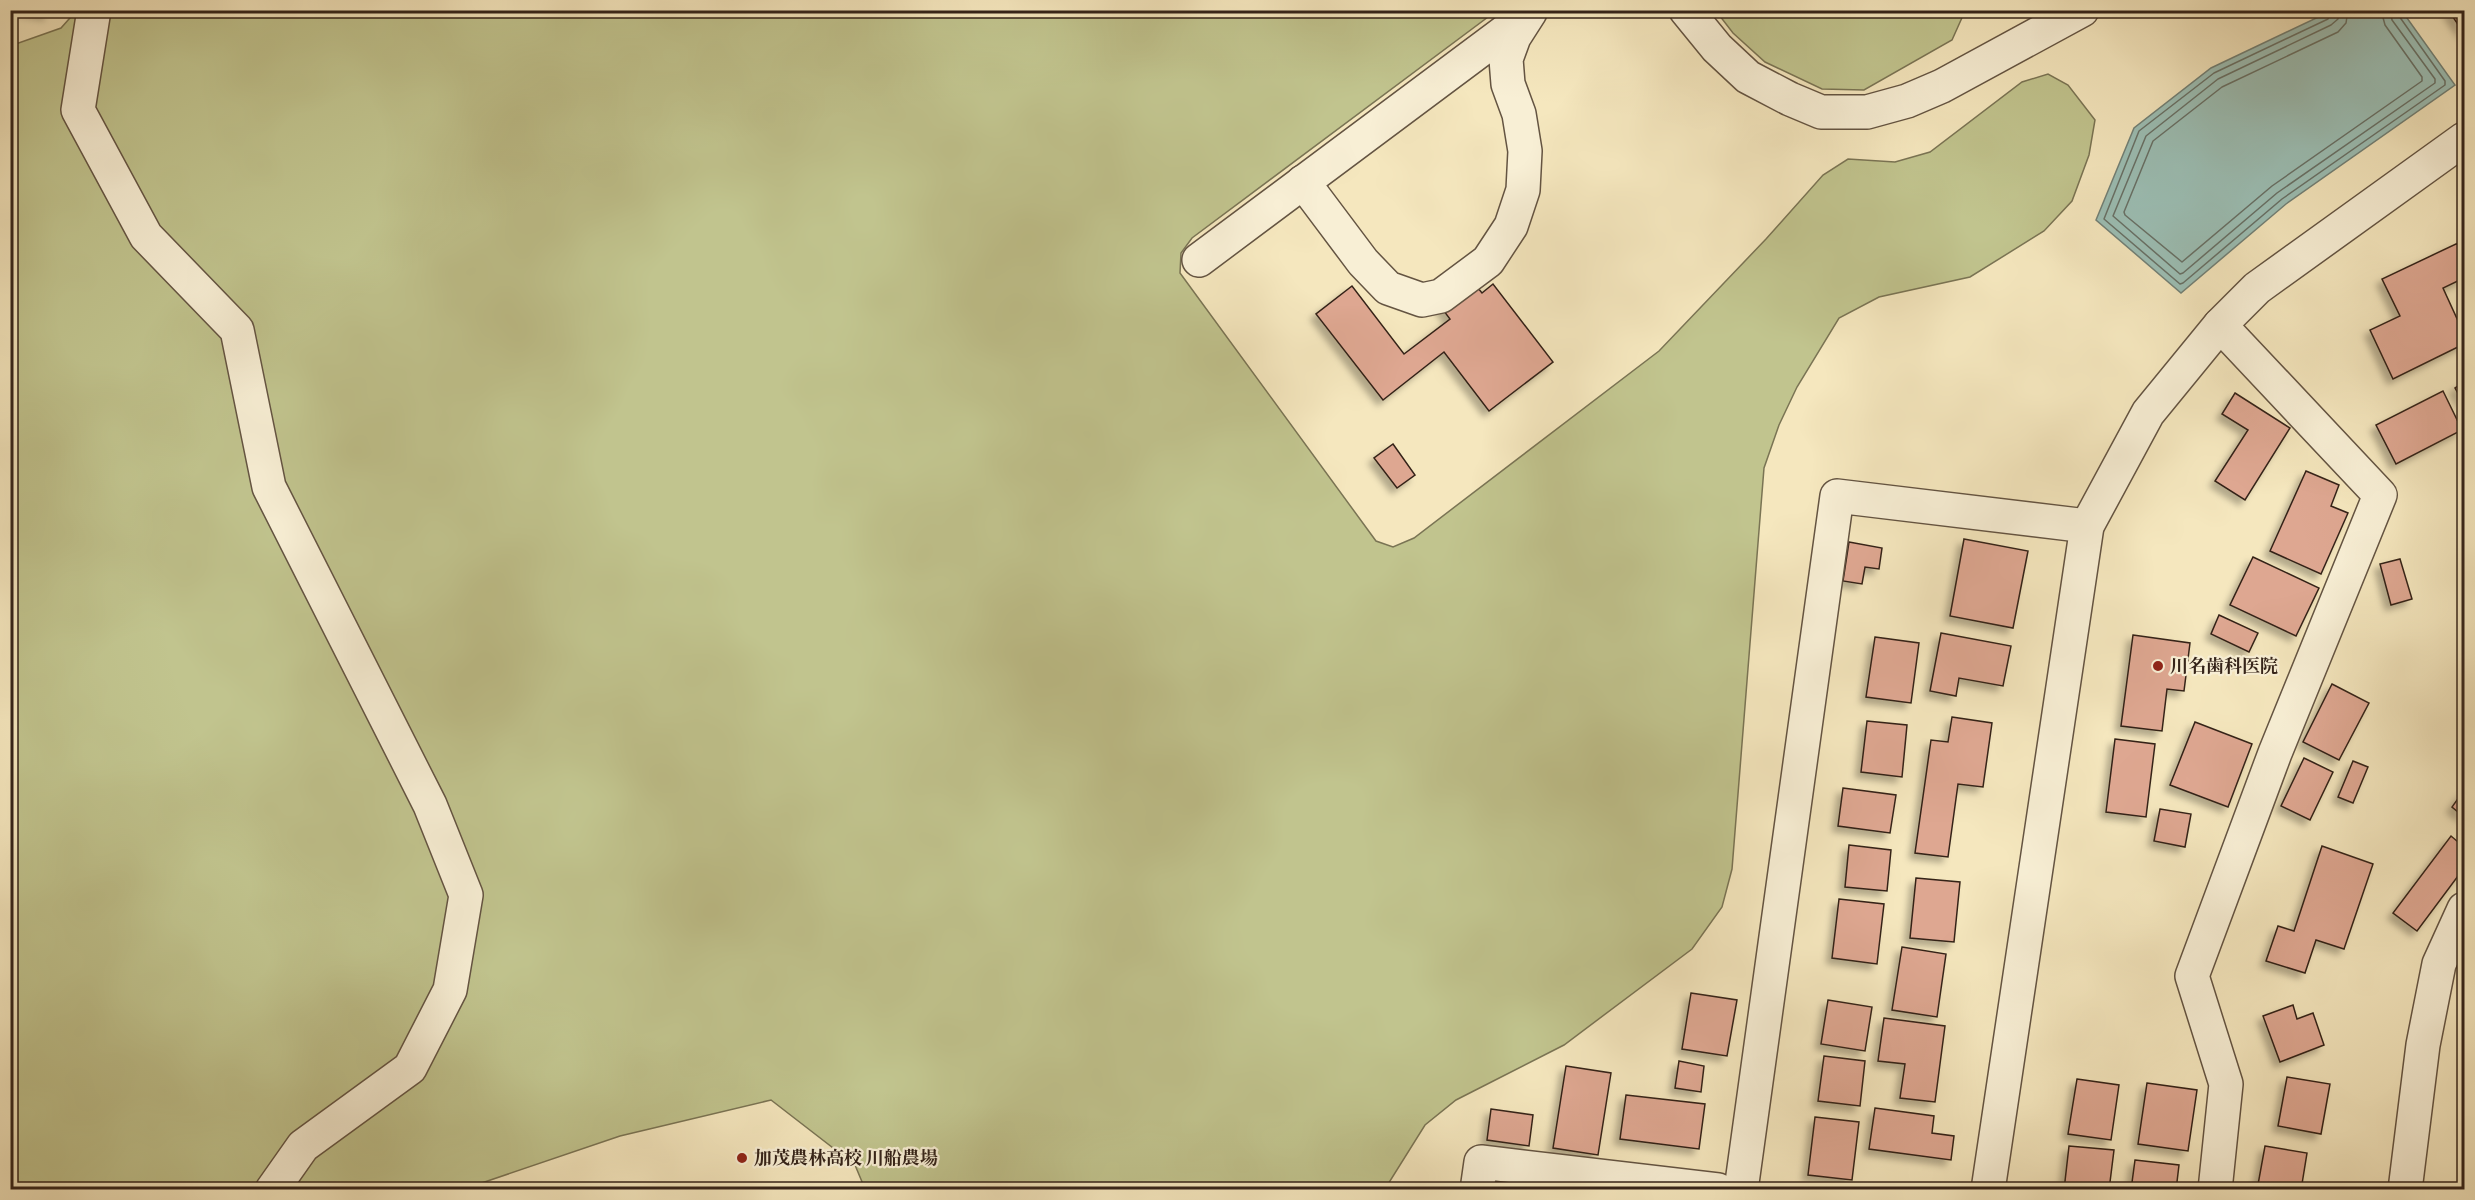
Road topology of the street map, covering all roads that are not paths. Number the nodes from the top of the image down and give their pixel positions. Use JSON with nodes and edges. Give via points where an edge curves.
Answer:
{"nodes":[{"id":1,"x":94,"y":10,"type":"edge"},
{"id":2,"x":1686,"y":10,"type":"edge"},
{"id":3,"x":2082,"y":10,"type":"edge"},
{"id":4,"x":1532,"y":11,"type":"edge"},
{"id":5,"x":2464,"y":139,"type":"edge"},
{"id":6,"x":1303,"y":182,"type":"junction"},
{"id":7,"x":1199,"y":260,"type":"dead end"},
{"id":8,"x":2220,"y":326,"type":"junction"},
{"id":9,"x":2087,"y":526,"type":"junction"},
{"id":10,"x":2464,"y":909,"type":"edge"},
{"id":11,"x":2452,"y":968,"type":"edge"},
{"id":12,"x":272,"y":1190,"type":"edge"},
{"id":13,"x":1476,"y":1190,"type":"edge"},
{"id":14,"x":1718,"y":1190,"type":"edge"},
{"id":15,"x":1741,"y":1190,"type":"edge"},
{"id":16,"x":1988,"y":1190,"type":"edge"},
{"id":17,"x":2215,"y":1190,"type":"edge"},
{"id":18,"x":2405,"y":1190,"type":"edge"}],
"edges":[{"from":1,"to":12,"type":"street","via":[[78,110],[146,236],[237,330],[269,487],[430,805],[466,895],[450,990],[410,1068],[303,1146]]},
{"from":2,"to":3,"type":"street","via":[[1717,48],[1748,77],[1821,112],[1867,112],[1942,86]]},
{"from":4,"to":6,"type":"street"},
{"from":4,"to":6,"type":"street","via":[[1514,37],[1506,59],[1508,84],[1519,114],[1525,151],[1523,190],[1511,226],[1488,261],[1442,296],[1422,300],[1388,288],[1363,262]]},
{"from":5,"to":8,"type":"street","via":[[2257,288]]},
{"from":6,"to":7,"type":"street"},
{"from":8,"to":9,"type":"street","via":[[2148,413]]},
{"from":8,"to":17,"type":"street","via":[[2380,495],[2275,753],[2192,976],[2226,1084]]},
{"from":9,"to":15,"type":"street","via":[[1837,495]]},
{"from":9,"to":16,"type":"street"},
{"from":10,"to":11,"type":"street"},
{"from":11,"to":18,"type":"street","via":[[2423,1045]]},
{"from":13,"to":14,"type":"street","via":[[1481,1162]]}]}
